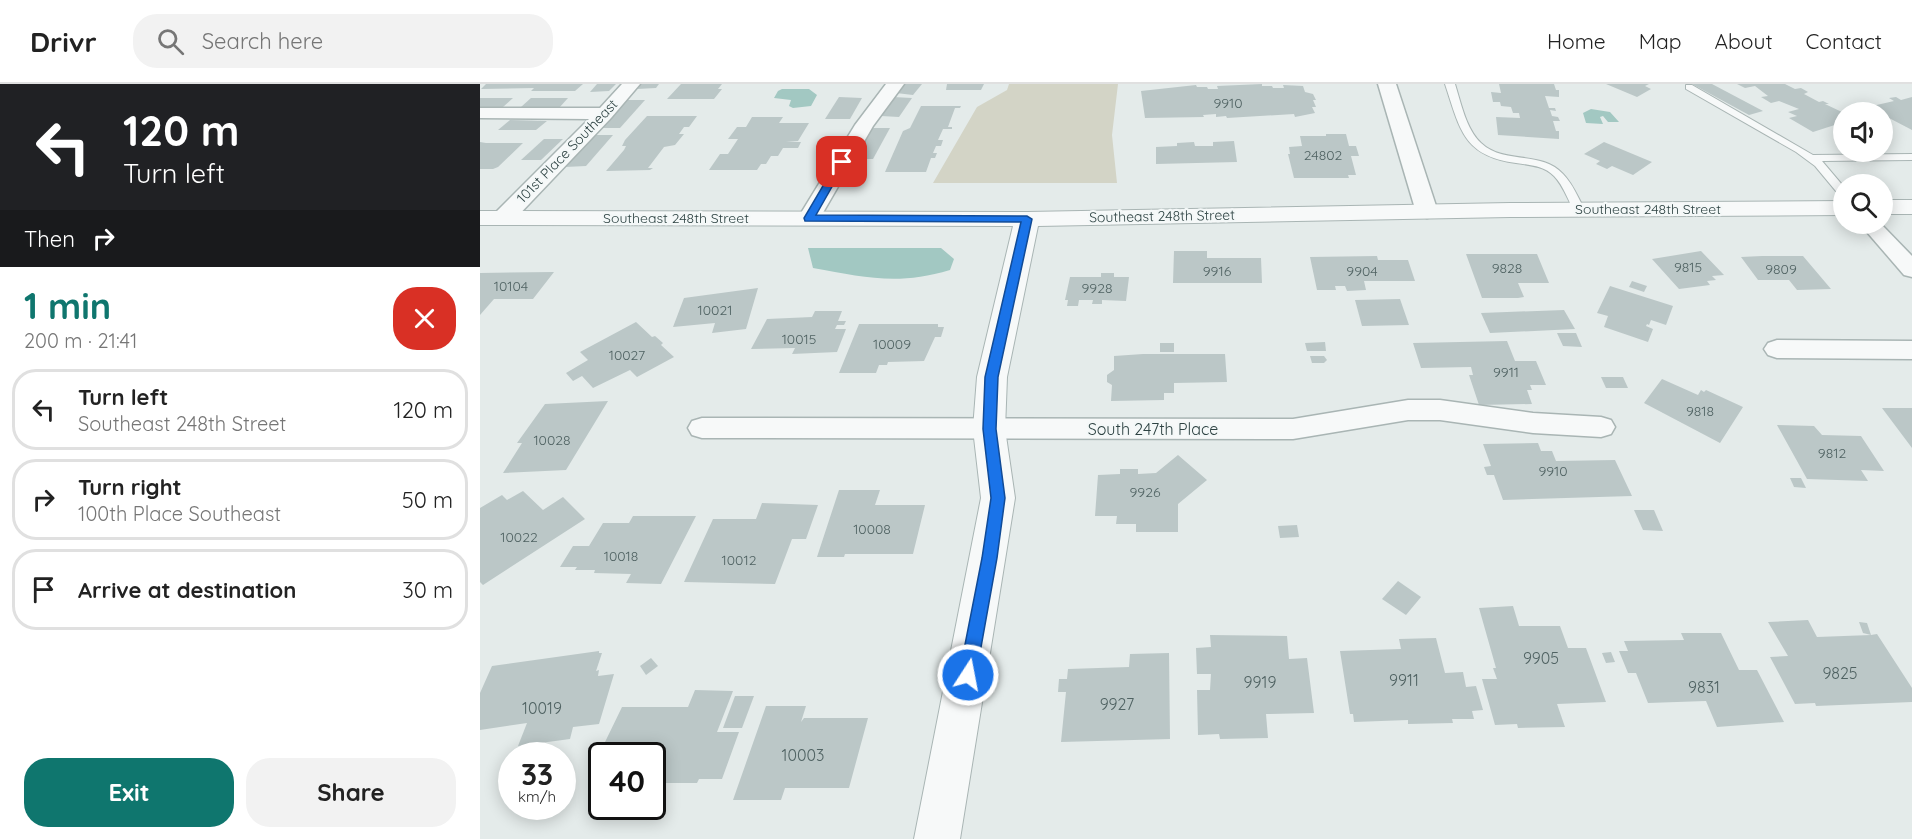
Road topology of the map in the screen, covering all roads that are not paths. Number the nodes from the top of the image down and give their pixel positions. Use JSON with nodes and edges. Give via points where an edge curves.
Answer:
{"nodes":[{"id":1,"x":631,"y":84,"type":"edge"},
{"id":2,"x":895,"y":84,"type":"edge"},
{"id":3,"x":1387,"y":84,"type":"edge"},
{"id":4,"x":1450,"y":84,"type":"edge"},
{"id":5,"x":1689,"y":87,"type":"dead end"},
{"id":6,"x":480,"y":113,"type":"edge"},
{"id":7,"x":605,"y":114,"type":"junction"},
{"id":8,"x":1912,"y":157,"type":"edge"},
{"id":9,"x":1811,"y":158,"type":"junction"},
{"id":10,"x":1833,"y":182,"type":"edge"},
{"id":11,"x":1893,"y":207,"type":"edge"},
{"id":12,"x":1912,"y":207,"type":"edge"},
{"id":13,"x":1833,"y":208,"type":"edge"},
{"id":14,"x":1580,"y":210,"type":"junction"},
{"id":15,"x":1427,"y":212,"type":"junction"},
{"id":16,"x":491,"y":218,"type":"edge"},
{"id":17,"x":809,"y":218,"type":"junction"},
{"id":18,"x":1027,"y":219,"type":"junction"},
{"id":19,"x":1879,"y":234,"type":"edge"},
{"id":20,"x":1912,"y":270,"type":"edge"},
{"id":21,"x":1777,"y":349,"type":"dead end"},
{"id":22,"x":1912,"y":350,"type":"edge"},
{"id":23,"x":702,"y":428,"type":"dead end"},
{"id":24,"x":1601,"y":428,"type":"dead end"},
{"id":25,"x":989,"y":429,"type":"junction"},
{"id":26,"x":937,"y":839,"type":"edge"}],
"edges":[{"from":1,"to":7,"type":"street","name":"101st Place Southeast"},
{"from":2,"to":17,"type":"street","via":[[864,124]]},
{"from":3,"to":15,"type":"street"},
{"from":4,"to":14,"type":"lane","via":[[1468,132],[1480,148],[1547,167],[1558,174]]},
{"from":5,"to":9,"type":"lane"},
{"from":6,"to":7,"type":"street"},
{"from":7,"to":16,"type":"street","name":"101st Place Southeast"},
{"from":8,"to":9,"type":"lane"},
{"from":9,"to":10,"type":"lane"},
{"from":11,"to":12,"type":"street"},
{"from":13,"to":14,"type":"street","name":"Southeast 248th Street"},
{"from":14,"to":15,"type":"street","name":"Southeast 248th Street"},
{"from":15,"to":18,"type":"street","name":"Southeast 248th Street"},
{"from":16,"to":17,"type":"street","name":"Southeast 248th Street"},
{"from":17,"to":18,"type":"street","name":"Southeast 248th Street"},
{"from":18,"to":25,"type":"street","via":[[992,377]]},
{"from":19,"to":20,"type":"street"},
{"from":21,"to":22,"type":"street"},
{"from":23,"to":25,"type":"street","name":"South 247th Place"},
{"from":24,"to":25,"type":"street","name":"South 247th Place","via":[[1408,410],[1293,429]]},
{"from":25,"to":26,"type":"street","via":[[998,498]]}]}
